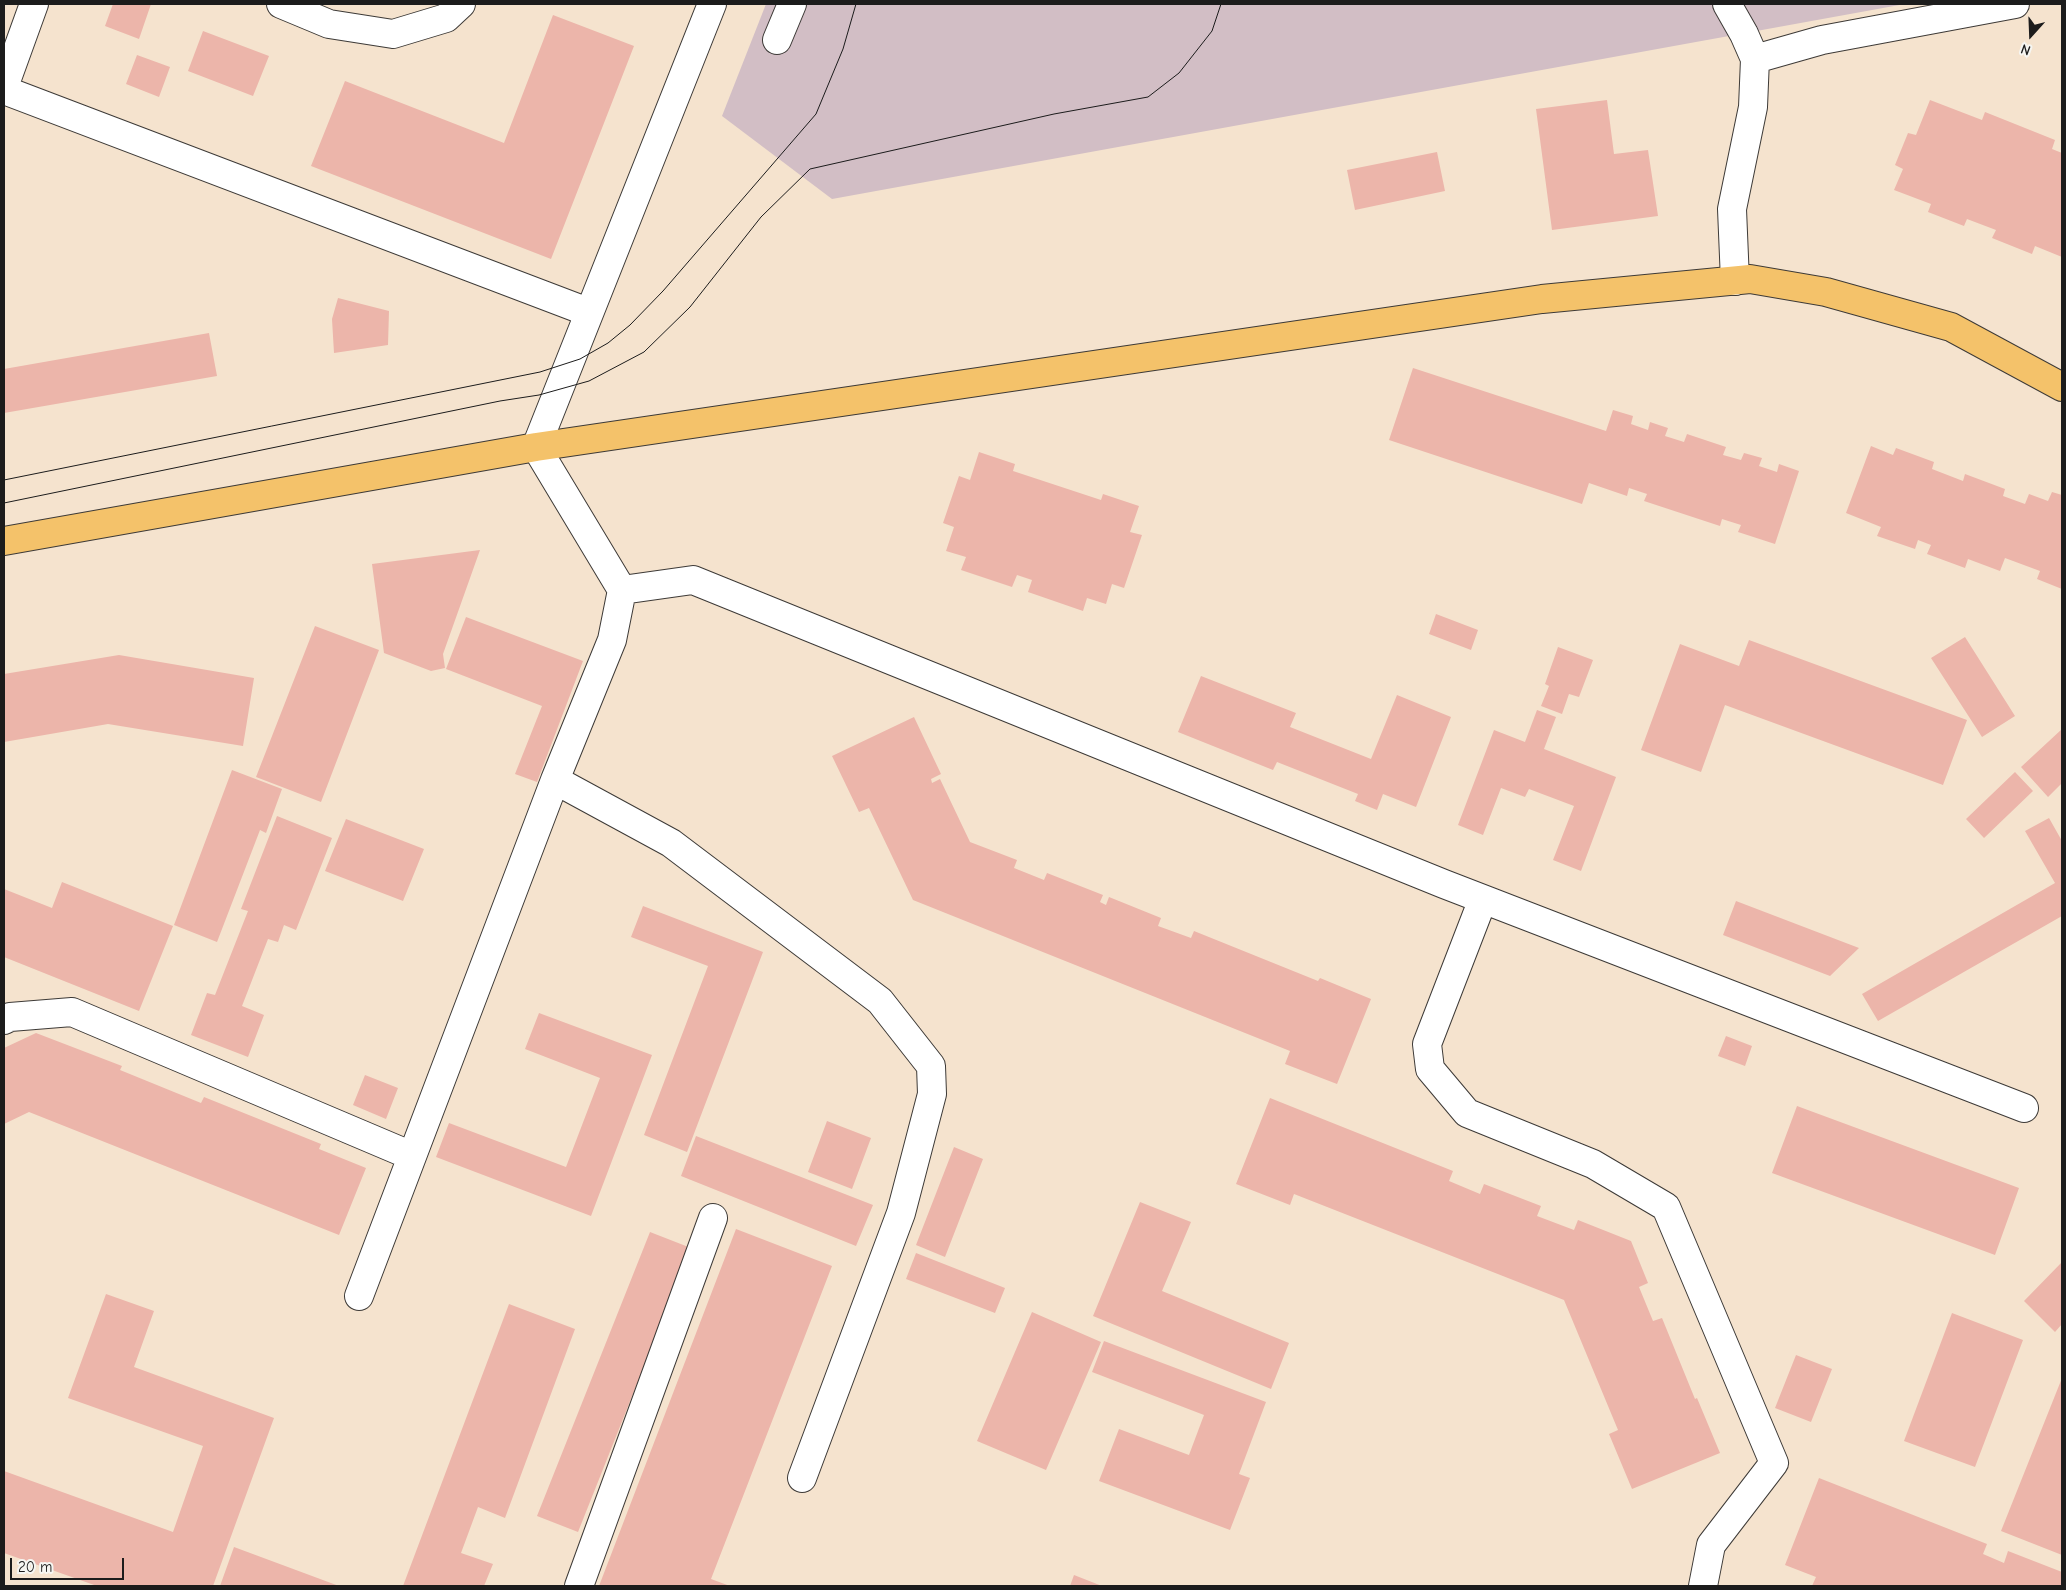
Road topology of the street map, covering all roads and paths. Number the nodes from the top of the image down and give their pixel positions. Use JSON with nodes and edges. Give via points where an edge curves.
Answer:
{"nodes":[{"id":1,"x":34,"y":4,"type":"edge"},
{"id":2,"x":281,"y":4,"type":"edge"},
{"id":3,"x":461,"y":4,"type":"edge"},
{"id":4,"x":712,"y":4,"type":"edge"},
{"id":5,"x":792,"y":4,"type":"edge"},
{"id":6,"x":1727,"y":4,"type":"edge"},
{"id":7,"x":2015,"y":4,"type":"edge"},
{"id":8,"x":777,"y":40,"type":"dead end"},
{"id":9,"x":1755,"y":59,"type":"junction"},
{"id":10,"x":4,"y":89,"type":"edge"},
{"id":11,"x":1735,"y":281,"type":"junction"},
{"id":12,"x":588,"y":312,"type":"junction"},
{"id":13,"x":2062,"y":387,"type":"edge"},
{"id":14,"x":536,"y":447,"type":"junction"},
{"id":15,"x":4,"y":541,"type":"edge"},
{"id":16,"x":622,"y":590,"type":"junction"},
{"id":17,"x":555,"y":780,"type":"junction"},
{"id":18,"x":1483,"y":899,"type":"junction"},
{"id":19,"x":4,"y":1020,"type":"edge"},
{"id":20,"x":2024,"y":1108,"type":"dead end"},
{"id":21,"x":412,"y":1156,"type":"junction"},
{"id":22,"x":712,"y":1218,"type":"dead end"},
{"id":23,"x":359,"y":1296,"type":"dead end"},
{"id":24,"x":802,"y":1478,"type":"dead end"},
{"id":25,"x":579,"y":1586,"type":"edge"},
{"id":26,"x":1703,"y":1586,"type":"edge"}],
"edges":[{"from":1,"to":10,"type":"street"},
{"from":2,"to":3,"type":"street","via":[[329,24],[393,34],[446,18]]},
{"from":4,"to":12,"type":"street"},
{"from":5,"to":8,"type":"street"},
{"from":6,"to":9,"type":"street"},
{"from":7,"to":9,"type":"street","via":[[1822,40]]},
{"from":9,"to":11,"type":"street","via":[[1753,107],[1732,209]]},
{"from":10,"to":12,"type":"street"},
{"from":11,"to":13,"type":"main road","via":[[1750,280],[1826,292],[1951,326]]},
{"from":11,"to":14,"type":"main road","via":[[1542,299]]},
{"from":12,"to":14,"type":"street"},
{"from":14,"to":15,"type":"main road"},
{"from":14,"to":16,"type":"street"},
{"from":16,"to":17,"type":"street","via":[[612,640]]},
{"from":16,"to":18,"type":"street","via":[[693,580]]},
{"from":17,"to":21,"type":"street"},
{"from":17,"to":24,"type":"street","via":[[671,843],[880,1001],[931,1066],[932,1094],[901,1213]]},
{"from":18,"to":20,"type":"street"},
{"from":18,"to":26,"type":"street","via":[[1427,1044],[1430,1069],[1466,1114],[1593,1164],[1666,1207],[1774,1463],[1711,1545]]},
{"from":19,"to":21,"type":"street","via":[[72,1012]]},
{"from":21,"to":23,"type":"street"},
{"from":22,"to":25,"type":"street"}]}
